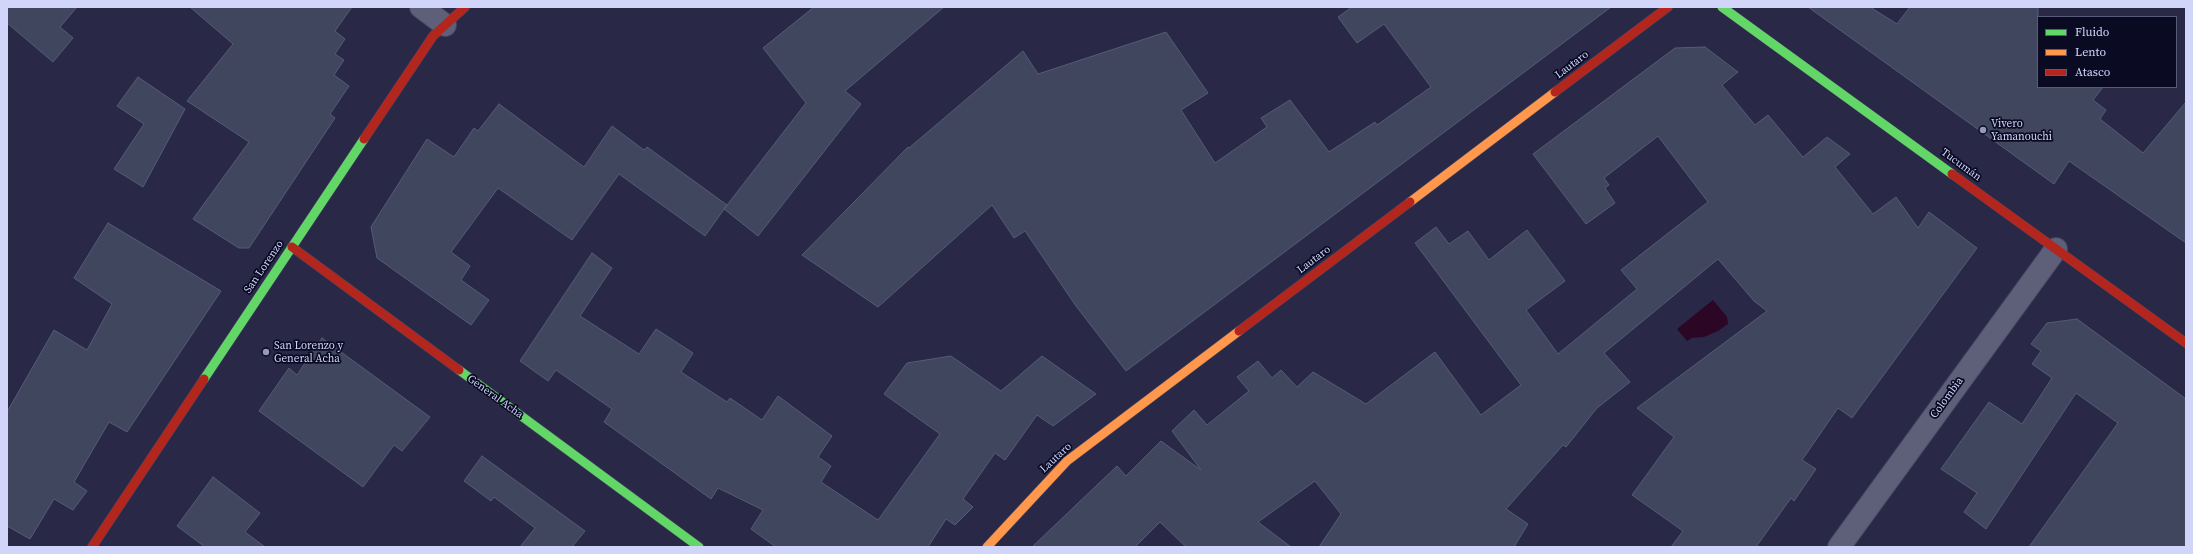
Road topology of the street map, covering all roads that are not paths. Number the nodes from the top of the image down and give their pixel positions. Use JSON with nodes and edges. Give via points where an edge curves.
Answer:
{"nodes":[{"id":1,"x":421,"y":7,"type":"edge"},
{"id":2,"x":465,"y":7,"type":"edge"},
{"id":3,"x":1668,"y":7,"type":"edge"},
{"id":4,"x":1722,"y":7,"type":"edge"},
{"id":5,"x":445,"y":25,"type":"junction"},
{"id":6,"x":292,"y":247,"type":"junction"},
{"id":7,"x":2056,"y":249,"type":"junction"},
{"id":8,"x":2186,"y":343,"type":"edge"},
{"id":9,"x":92,"y":547,"type":"edge"},
{"id":10,"x":699,"y":547,"type":"edge"},
{"id":11,"x":987,"y":547,"type":"edge"},
{"id":12,"x":1838,"y":547,"type":"edge"}],
"edges":[{"from":1,"to":5,"type":"street"},
{"from":2,"to":5,"type":"street","name":"San Lorenzo"},
{"from":3,"to":11,"type":"street","name":"Lautaro","via":[[1067,461]]},
{"from":4,"to":7,"type":"street","name":"Tucumán"},
{"from":5,"to":6,"type":"street","name":"San Lorenzo","via":[[432,36]]},
{"from":6,"to":9,"type":"street","name":"San Lorenzo"},
{"from":6,"to":10,"type":"street","name":"General Acha"},
{"from":7,"to":8,"type":"street","name":"Tucumán"},
{"from":7,"to":12,"type":"street","name":"Colombia"}]}
